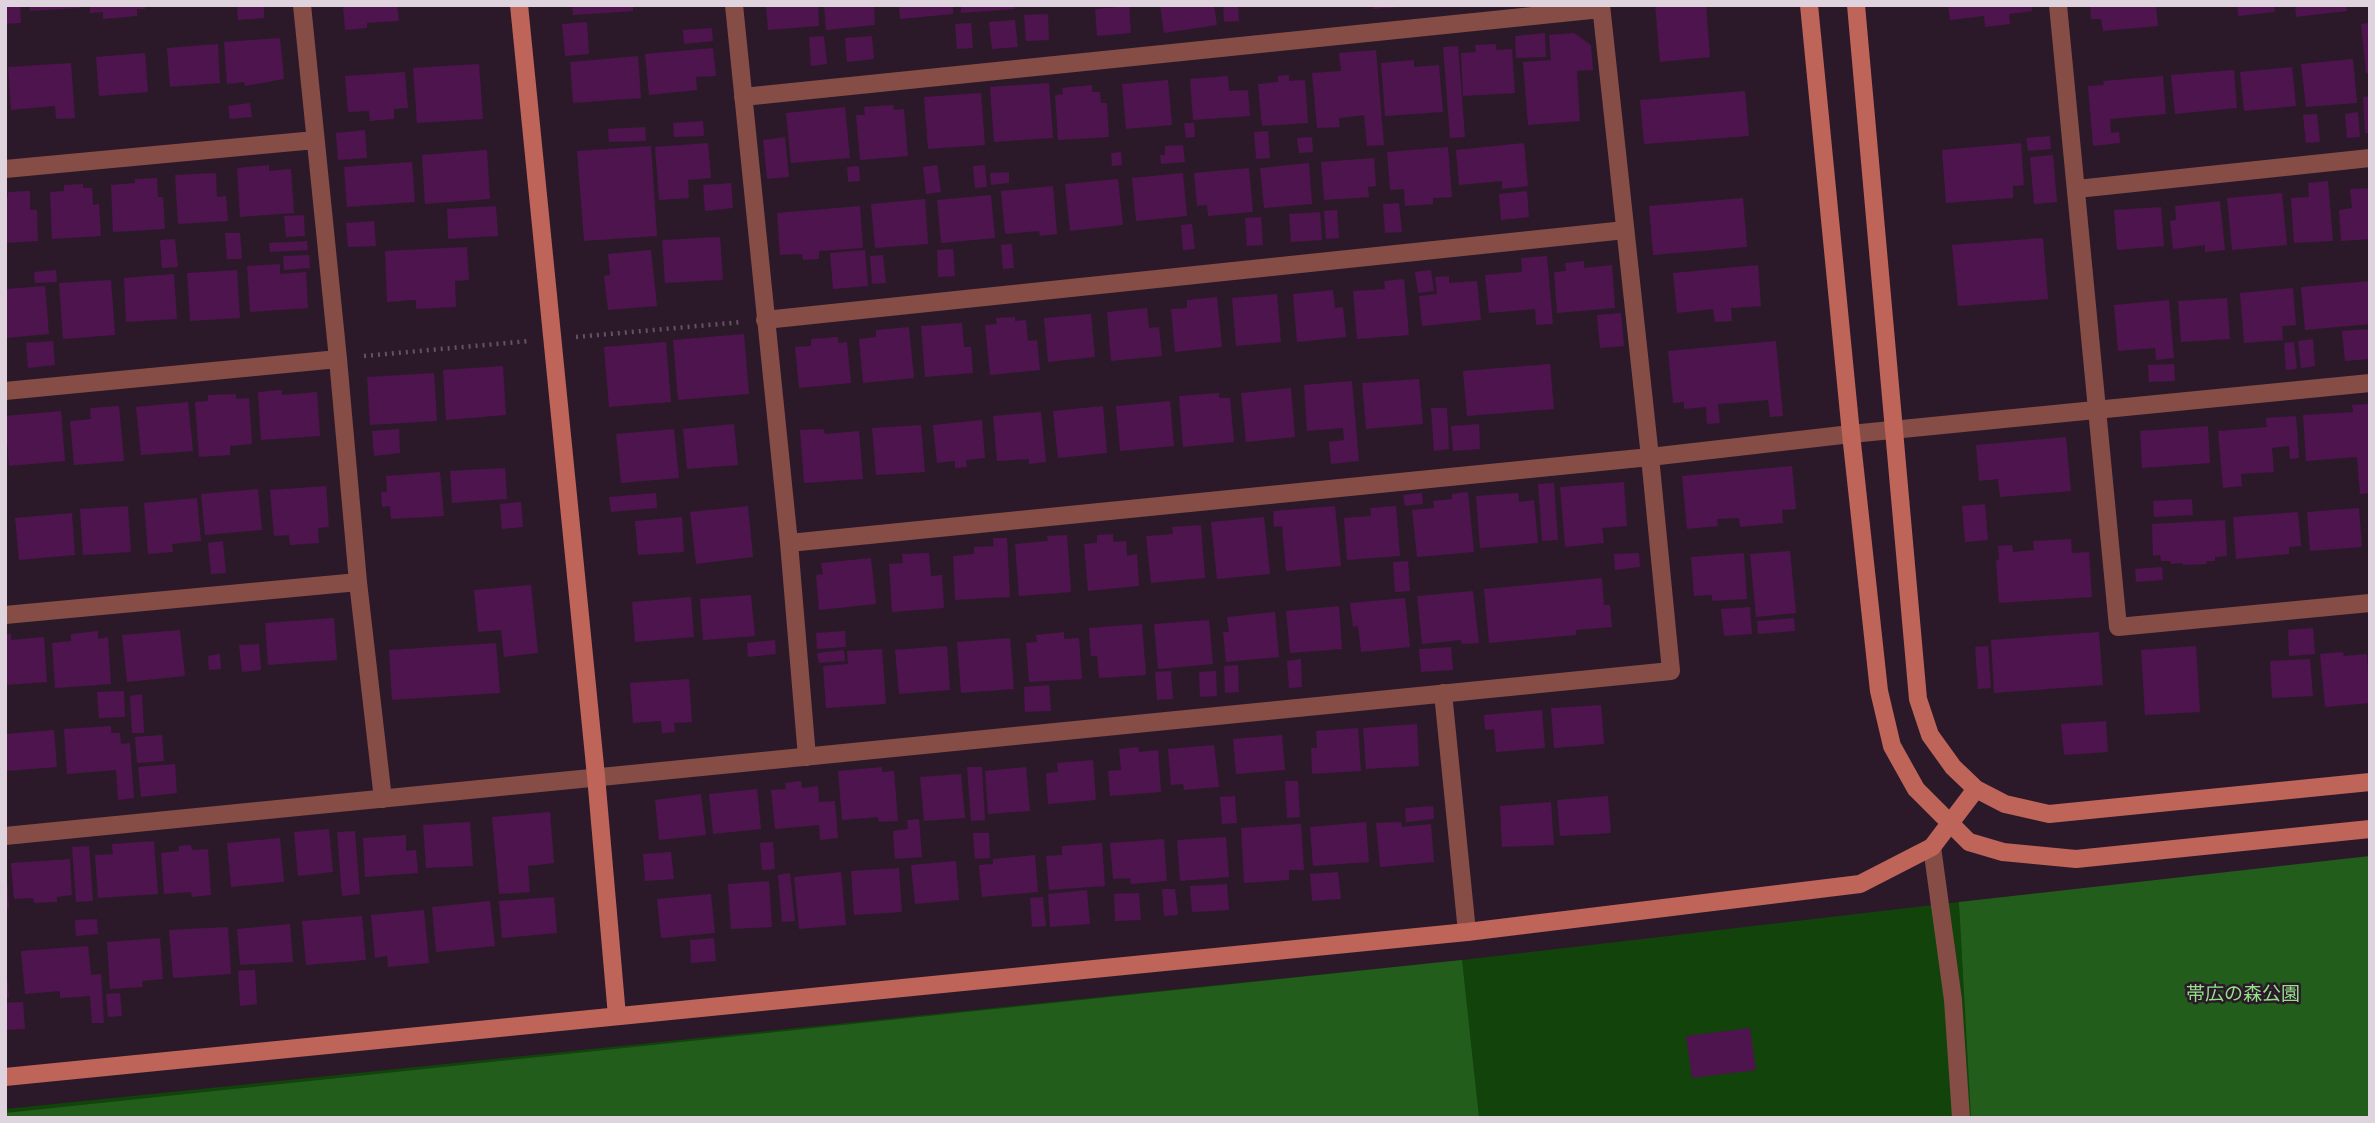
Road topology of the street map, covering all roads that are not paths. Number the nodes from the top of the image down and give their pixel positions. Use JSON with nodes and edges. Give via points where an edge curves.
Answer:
{"nodes":[{"id":1,"x":302,"y":5,"type":"edge"},
{"id":2,"x":519,"y":5,"type":"edge"},
{"id":3,"x":734,"y":5,"type":"edge"},
{"id":4,"x":1809,"y":5,"type":"edge"},
{"id":5,"x":1856,"y":5,"type":"edge"},
{"id":6,"x":2058,"y":5,"type":"edge"},
{"id":7,"x":1601,"y":7,"type":"edge"},
{"id":8,"x":743,"y":97,"type":"junction"},
{"id":9,"x":315,"y":140,"type":"junction"},
{"id":10,"x":2370,"y":158,"type":"edge"},
{"id":11,"x":5,"y":169,"type":"edge"},
{"id":12,"x":2077,"y":189,"type":"junction"},
{"id":13,"x":1625,"y":230,"type":"junction"},
{"id":14,"x":765,"y":320,"type":"junction"},
{"id":15,"x":338,"y":359,"type":"junction"},
{"id":16,"x":2370,"y":383,"type":"edge"},
{"id":17,"x":5,"y":391,"type":"edge"},
{"id":18,"x":2098,"y":410,"type":"junction"},
{"id":19,"x":1895,"y":430,"type":"junction"},
{"id":20,"x":1851,"y":434,"type":"junction"},
{"id":21,"x":1650,"y":457,"type":"junction"},
{"id":22,"x":789,"y":543,"type":"junction"},
{"id":23,"x":358,"y":582,"type":"junction"},
{"id":24,"x":2370,"y":603,"type":"edge"},
{"id":25,"x":5,"y":615,"type":"edge"},
{"id":26,"x":1443,"y":693,"type":"junction"},
{"id":27,"x":807,"y":757,"type":"junction"},
{"id":28,"x":596,"y":776,"type":"junction"},
{"id":29,"x":2370,"y":782,"type":"edge"},
{"id":30,"x":1976,"y":789,"type":"junction"},
{"id":31,"x":383,"y":799,"type":"junction"},
{"id":32,"x":1949,"y":824,"type":"junction"},
{"id":33,"x":2370,"y":829,"type":"edge"},
{"id":34,"x":5,"y":836,"type":"edge"},
{"id":35,"x":1932,"y":848,"type":"junction"},
{"id":36,"x":1467,"y":932,"type":"junction"},
{"id":37,"x":617,"y":1016,"type":"junction"},
{"id":38,"x":5,"y":1077,"type":"edge"},
{"id":39,"x":1961,"y":1118,"type":"edge"}],
"edges":[{"from":1,"to":9,"type":"street"},
{"from":2,"to":28,"type":"street"},
{"from":3,"to":8,"type":"street"},
{"from":4,"to":20,"type":"street"},
{"from":5,"to":19,"type":"street"},
{"from":6,"to":12,"type":"street"},
{"from":7,"to":8,"type":"street"},
{"from":7,"to":13,"type":"street"},
{"from":8,"to":14,"type":"street"},
{"from":9,"to":11,"type":"street"},
{"from":9,"to":15,"type":"street"},
{"from":10,"to":12,"type":"street"},
{"from":12,"to":18,"type":"street"},
{"from":13,"to":14,"type":"street"},
{"from":13,"to":21,"type":"street"},
{"from":14,"to":22,"type":"street"},
{"from":15,"to":17,"type":"street"},
{"from":15,"to":23,"type":"street"},
{"from":16,"to":18,"type":"street"},
{"from":18,"to":19,"type":"street"},
{"from":18,"to":24,"type":"street","via":[[2118,627]]},
{"from":19,"to":20,"type":"street"},
{"from":19,"to":30,"type":"street","via":[[1918,699],[1930,735]]},
{"from":20,"to":21,"type":"street"},
{"from":20,"to":32,"type":"street","via":[[1879,691],[1892,746],[1916,789]]},
{"from":21,"to":22,"type":"street"},
{"from":21,"to":26,"type":"street","via":[[1671,671]]},
{"from":22,"to":27,"type":"street"},
{"from":23,"to":25,"type":"street"},
{"from":23,"to":31,"type":"street"},
{"from":26,"to":27,"type":"street"},
{"from":26,"to":36,"type":"street"},
{"from":27,"to":28,"type":"street"},
{"from":28,"to":31,"type":"street"},
{"from":28,"to":37,"type":"street"},
{"from":29,"to":30,"type":"street","via":[[2049,814],[2005,804]]},
{"from":30,"to":32,"type":"street"},
{"from":31,"to":34,"type":"street"},
{"from":32,"to":33,"type":"street","via":[[1969,842],[2003,852],[2076,859]]},
{"from":32,"to":35,"type":"street"},
{"from":35,"to":36,"type":"street","via":[[1860,884]]},
{"from":35,"to":39,"type":"street","via":[[1953,1000]]},
{"from":36,"to":37,"type":"street"},
{"from":37,"to":38,"type":"street"}]}
